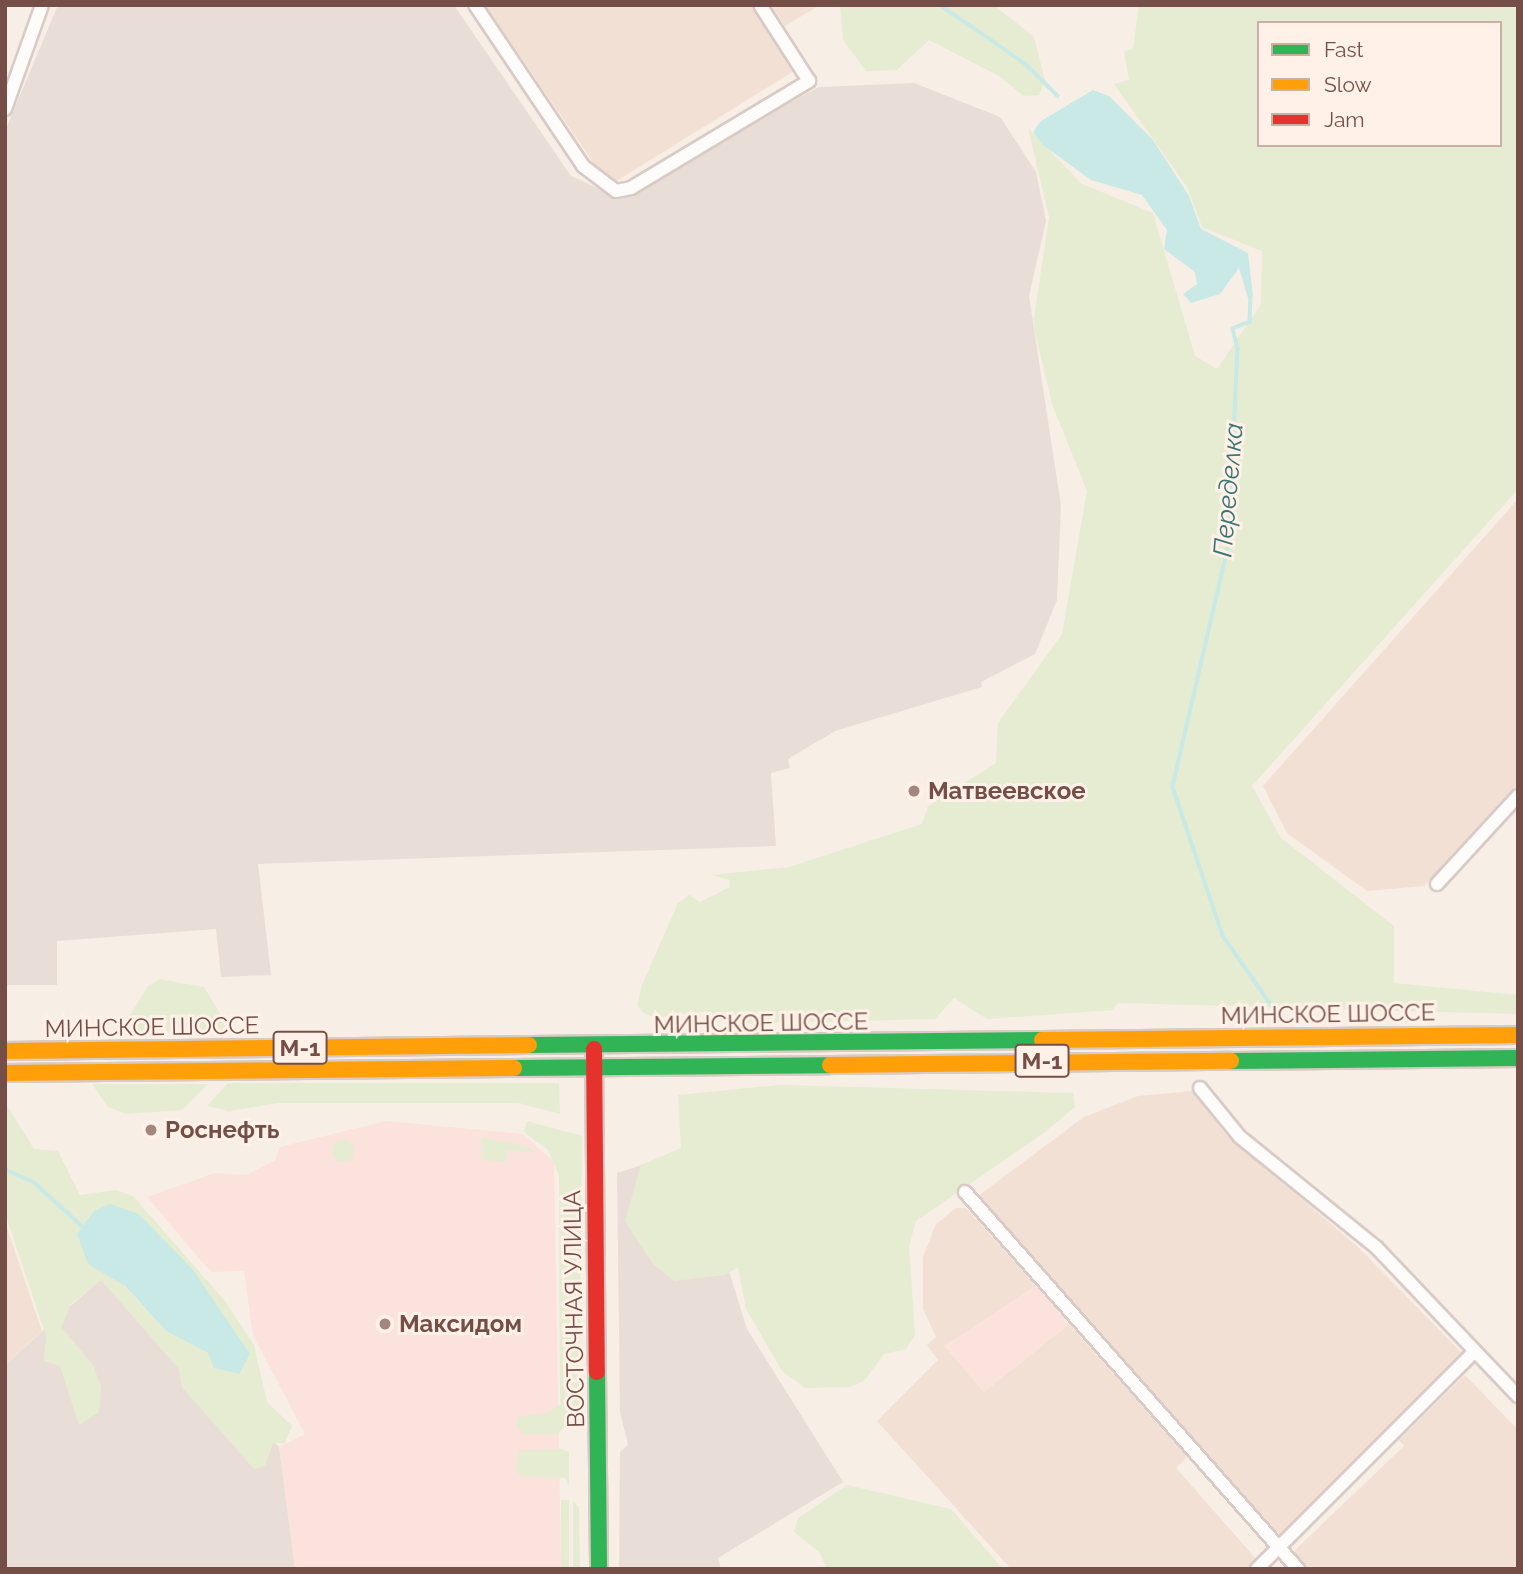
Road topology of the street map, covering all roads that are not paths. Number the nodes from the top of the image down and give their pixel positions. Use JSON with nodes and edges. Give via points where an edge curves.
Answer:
{"nodes":[{"id":1,"x":42,"y":5,"type":"edge"},
{"id":2,"x":475,"y":5,"type":"edge"},
{"id":3,"x":760,"y":5,"type":"edge"},
{"id":4,"x":5,"y":109,"type":"edge"},
{"id":5,"x":1518,"y":796,"type":"edge"},
{"id":6,"x":1437,"y":884,"type":"dead end"},
{"id":7,"x":1518,"y":1035,"type":"edge"},
{"id":8,"x":778,"y":1045,"type":"junction"},
{"id":9,"x":594,"y":1049,"type":"junction"},
{"id":10,"x":5,"y":1051,"type":"edge"},
{"id":11,"x":1518,"y":1058,"type":"edge"},
{"id":12,"x":779,"y":1066,"type":"junction"},
{"id":13,"x":594,"y":1069,"type":"junction"},
{"id":14,"x":5,"y":1073,"type":"edge"},
{"id":15,"x":1200,"y":1088,"type":"dead end"},
{"id":16,"x":965,"y":1192,"type":"dead end"},
{"id":17,"x":1475,"y":1351,"type":"junction"},
{"id":18,"x":1518,"y":1396,"type":"edge"},
{"id":19,"x":1279,"y":1547,"type":"junction"},
{"id":20,"x":599,"y":1569,"type":"edge"},
{"id":21,"x":1257,"y":1569,"type":"edge"},
{"id":22,"x":1298,"y":1569,"type":"edge"}],
"edges":[{"from":1,"to":4,"type":"street"},
{"from":2,"to":3,"type":"street","via":[[583,166],[616,191],[631,188],[809,81]]},
{"from":5,"to":6,"type":"street"},
{"from":7,"to":8,"type":"main road","name":"МИНСКОЕ ШОССЕ","number":"М-1"},
{"from":8,"to":9,"type":"main road","name":"МИНСКОЕ ШОССЕ","number":"М-1"},
{"from":8,"to":12,"type":"main road","via":[[769,1056]]},
{"from":9,"to":10,"type":"main road","name":"МИНСКОЕ ШОССЕ","number":"М-1"},
{"from":9,"to":13,"type":"main road","name":"ВОСТОЧНАЯ УЛИЦА"},
{"from":11,"to":12,"type":"main road","name":"МИНСКОЕ ШОССЕ","number":"М-1"},
{"from":12,"to":13,"type":"main road","name":"МИНСКОЕ ШОССЕ","number":"М-1"},
{"from":13,"to":14,"type":"main road","name":"МИНСКОЕ ШОССЕ","number":"М-1"},
{"from":13,"to":20,"type":"main road","name":"ВОСТОЧНАЯ УЛИЦА"},
{"from":15,"to":17,"type":"street","via":[[1240,1138],[1355,1227]]},
{"from":16,"to":19,"type":"street"},
{"from":17,"to":18,"type":"street"},
{"from":17,"to":19,"type":"street"},
{"from":19,"to":21,"type":"street"},
{"from":19,"to":22,"type":"street"}]}
